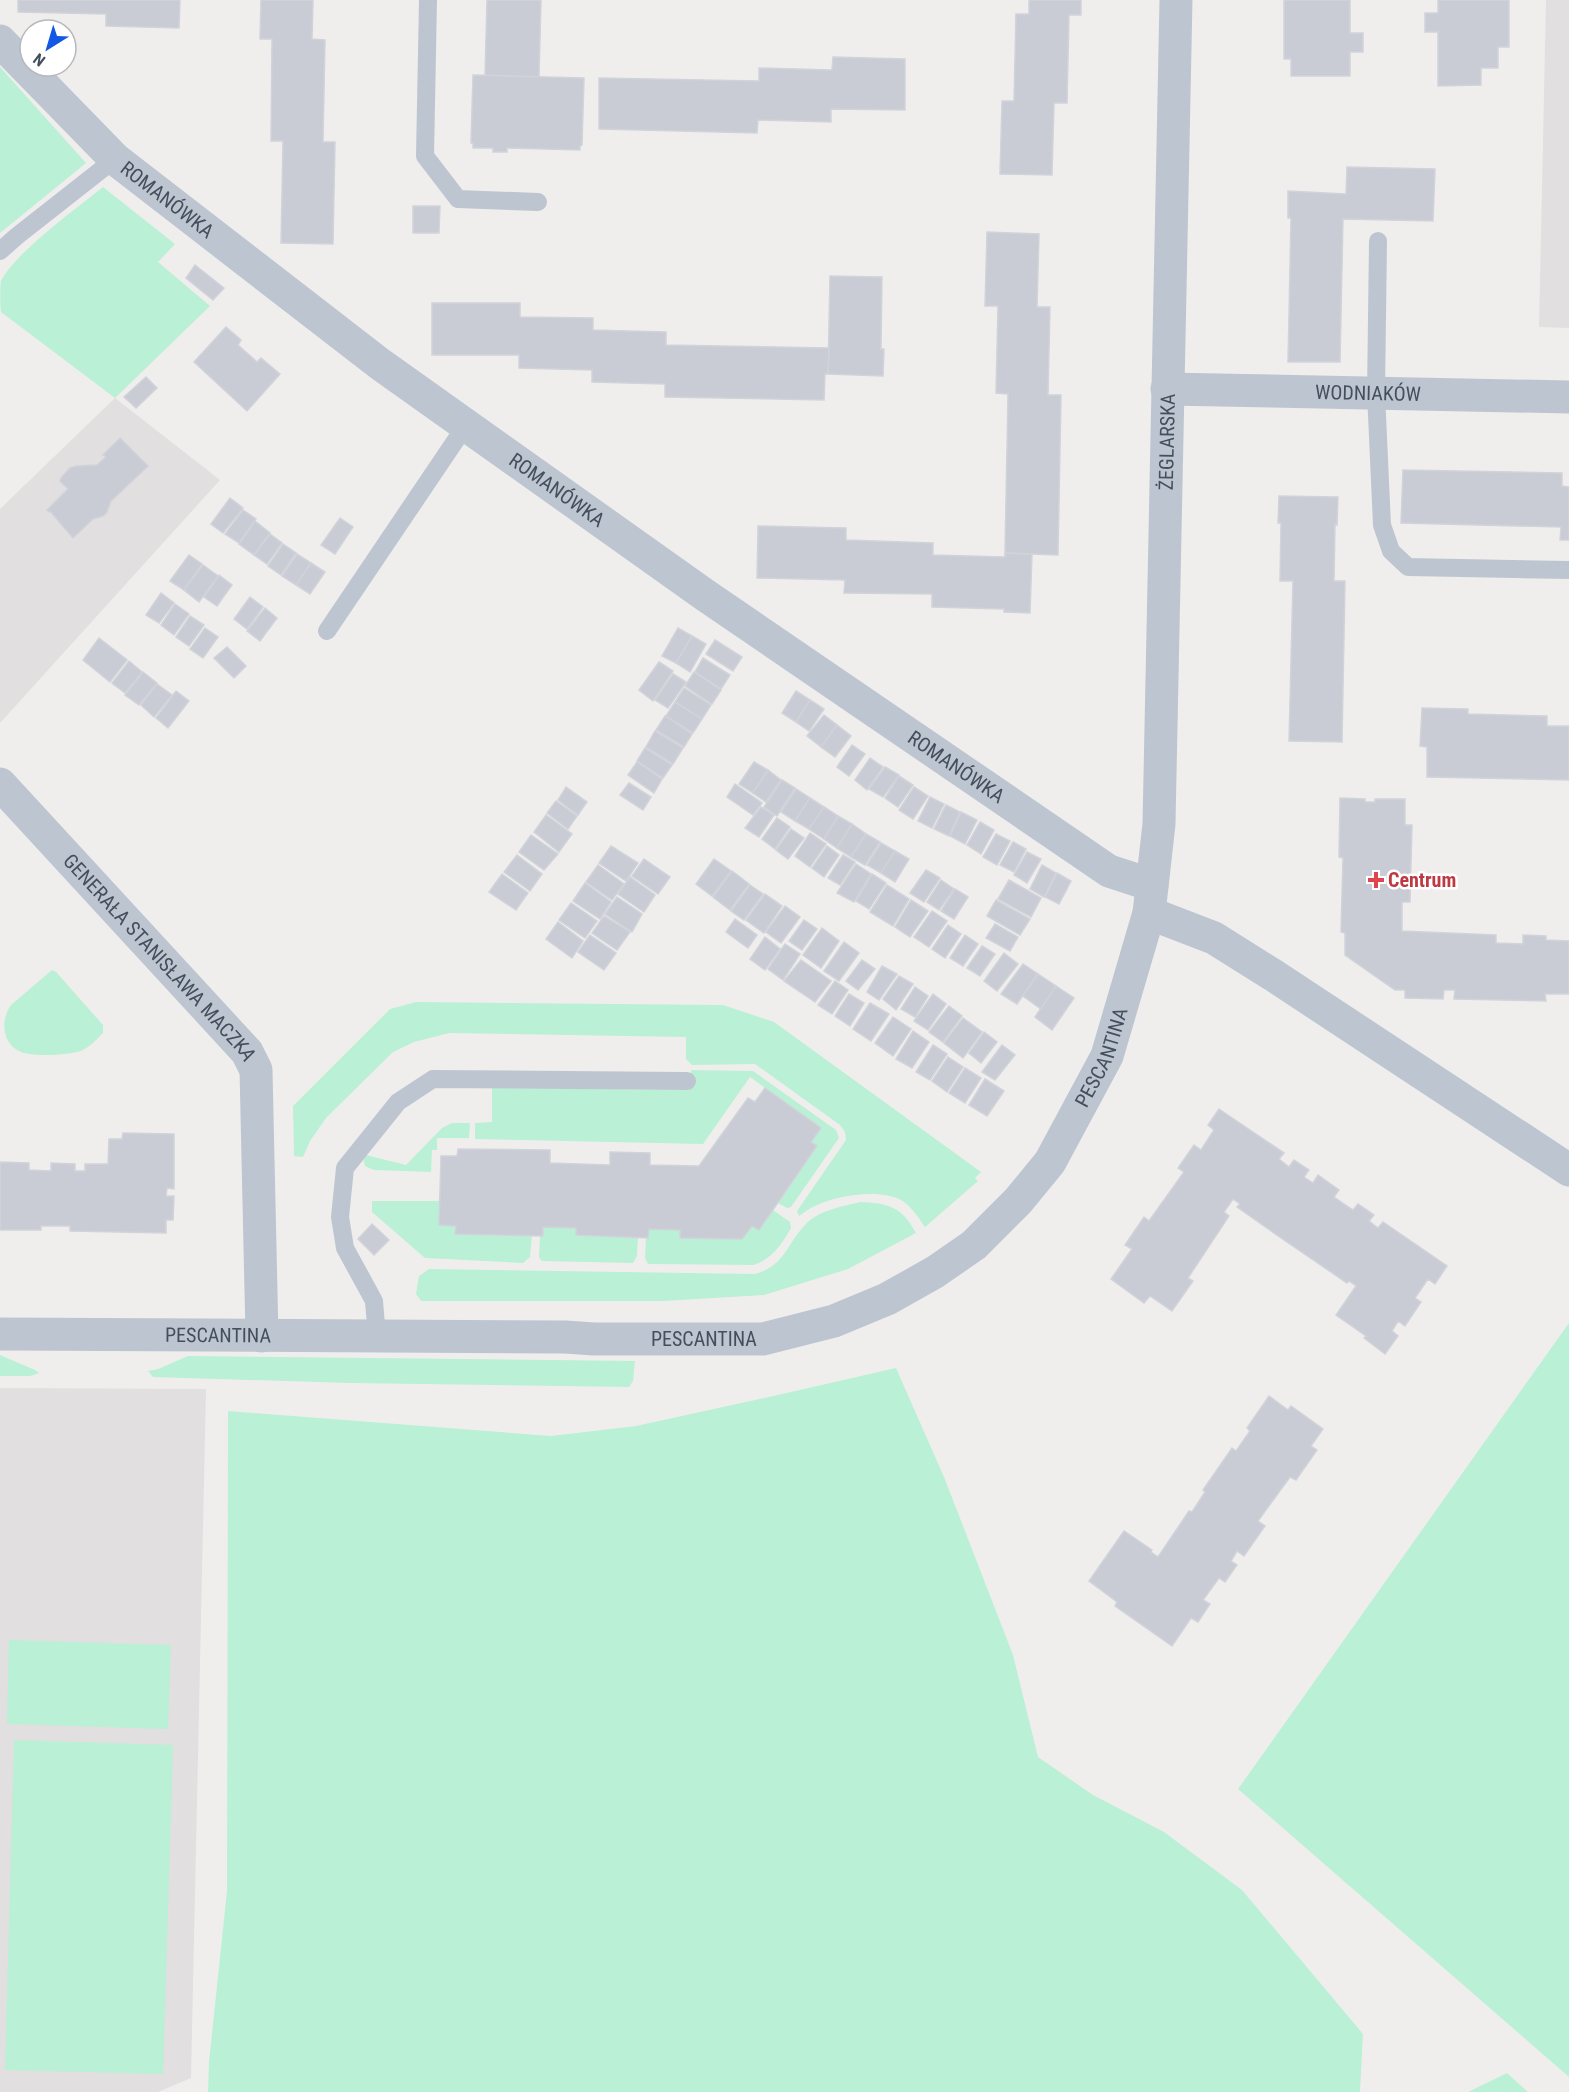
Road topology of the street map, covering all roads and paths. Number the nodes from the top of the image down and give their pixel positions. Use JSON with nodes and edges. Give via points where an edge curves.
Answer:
{"nodes":[{"id":1,"x":428,"y":0,"type":"edge"},
{"id":2,"x":1176,"y":0,"type":"edge"},
{"id":3,"x":0,"y":41,"type":"edge"},
{"id":4,"x":115,"y":159,"type":"junction"},
{"id":5,"x":538,"y":202,"type":"dead end"},
{"id":6,"x":1378,"y":241,"type":"dead end"},
{"id":7,"x":0,"y":252,"type":"edge"},
{"id":8,"x":1167,"y":389,"type":"junction"},
{"id":9,"x":1376,"y":393,"type":"junction"},
{"id":10,"x":1569,"y":397,"type":"edge"},
{"id":11,"x":466,"y":425,"type":"junction"},
{"id":12,"x":1569,"y":570,"type":"edge"},
{"id":13,"x":327,"y":631,"type":"dead end"},
{"id":14,"x":0,"y":784,"type":"edge"},
{"id":15,"x":1150,"y":899,"type":"junction"},
{"id":16,"x":687,"y":1081,"type":"dead end"},
{"id":17,"x":1569,"y":1170,"type":"edge"},
{"id":18,"x":0,"y":1334,"type":"edge"},
{"id":19,"x":262,"y":1336,"type":"junction"},
{"id":20,"x":377,"y":1337,"type":"junction"}],
"edges":[{"from":1,"to":5,"type":"lane","via":[[425,156],[458,198]]},
{"from":2,"to":8,"type":"street","name":"ŻEGLARSKA"},
{"from":3,"to":4,"type":"street","name":"ROMANÓWKA"},
{"from":4,"to":7,"type":"lane"},
{"from":4,"to":11,"type":"street","name":"ROMANÓWKA","via":[[371,357]]},
{"from":6,"to":9,"type":"lane"},
{"from":8,"to":9,"type":"street","name":"WODNIAKÓW"},
{"from":8,"to":15,"type":"street","name":"ŻEGLARSKA","via":[[1159,824]]},
{"from":9,"to":10,"type":"street","name":"WODNIAKÓW"},
{"from":9,"to":12,"type":"lane","via":[[1382,525],[1391,551],[1408,567]]},
{"from":11,"to":13,"type":"lane"},
{"from":11,"to":15,"type":"street","name":"ROMANÓWKA","via":[[705,595]]},
{"from":14,"to":19,"type":"street","name":"GENERAŁA STANISŁAWA MACZKA","via":[[247,1052],[256,1070]]},
{"from":15,"to":17,"type":"street","name":"ROMANÓWKA","via":[[1283,981]]},
{"from":15,"to":20,"type":"street","name":"PESCANTINA","via":[[1107,1056],[1050,1162],[974,1245],[897,1294],[834,1321],[763,1339]]},
{"from":16,"to":20,"type":"lane","via":[[433,1079],[398,1102],[345,1168],[340,1217],[345,1248],[374,1301]]},
{"from":18,"to":19,"type":"street","name":"PESCANTINA"},
{"from":19,"to":20,"type":"street","name":"PESCANTINA"}]}
